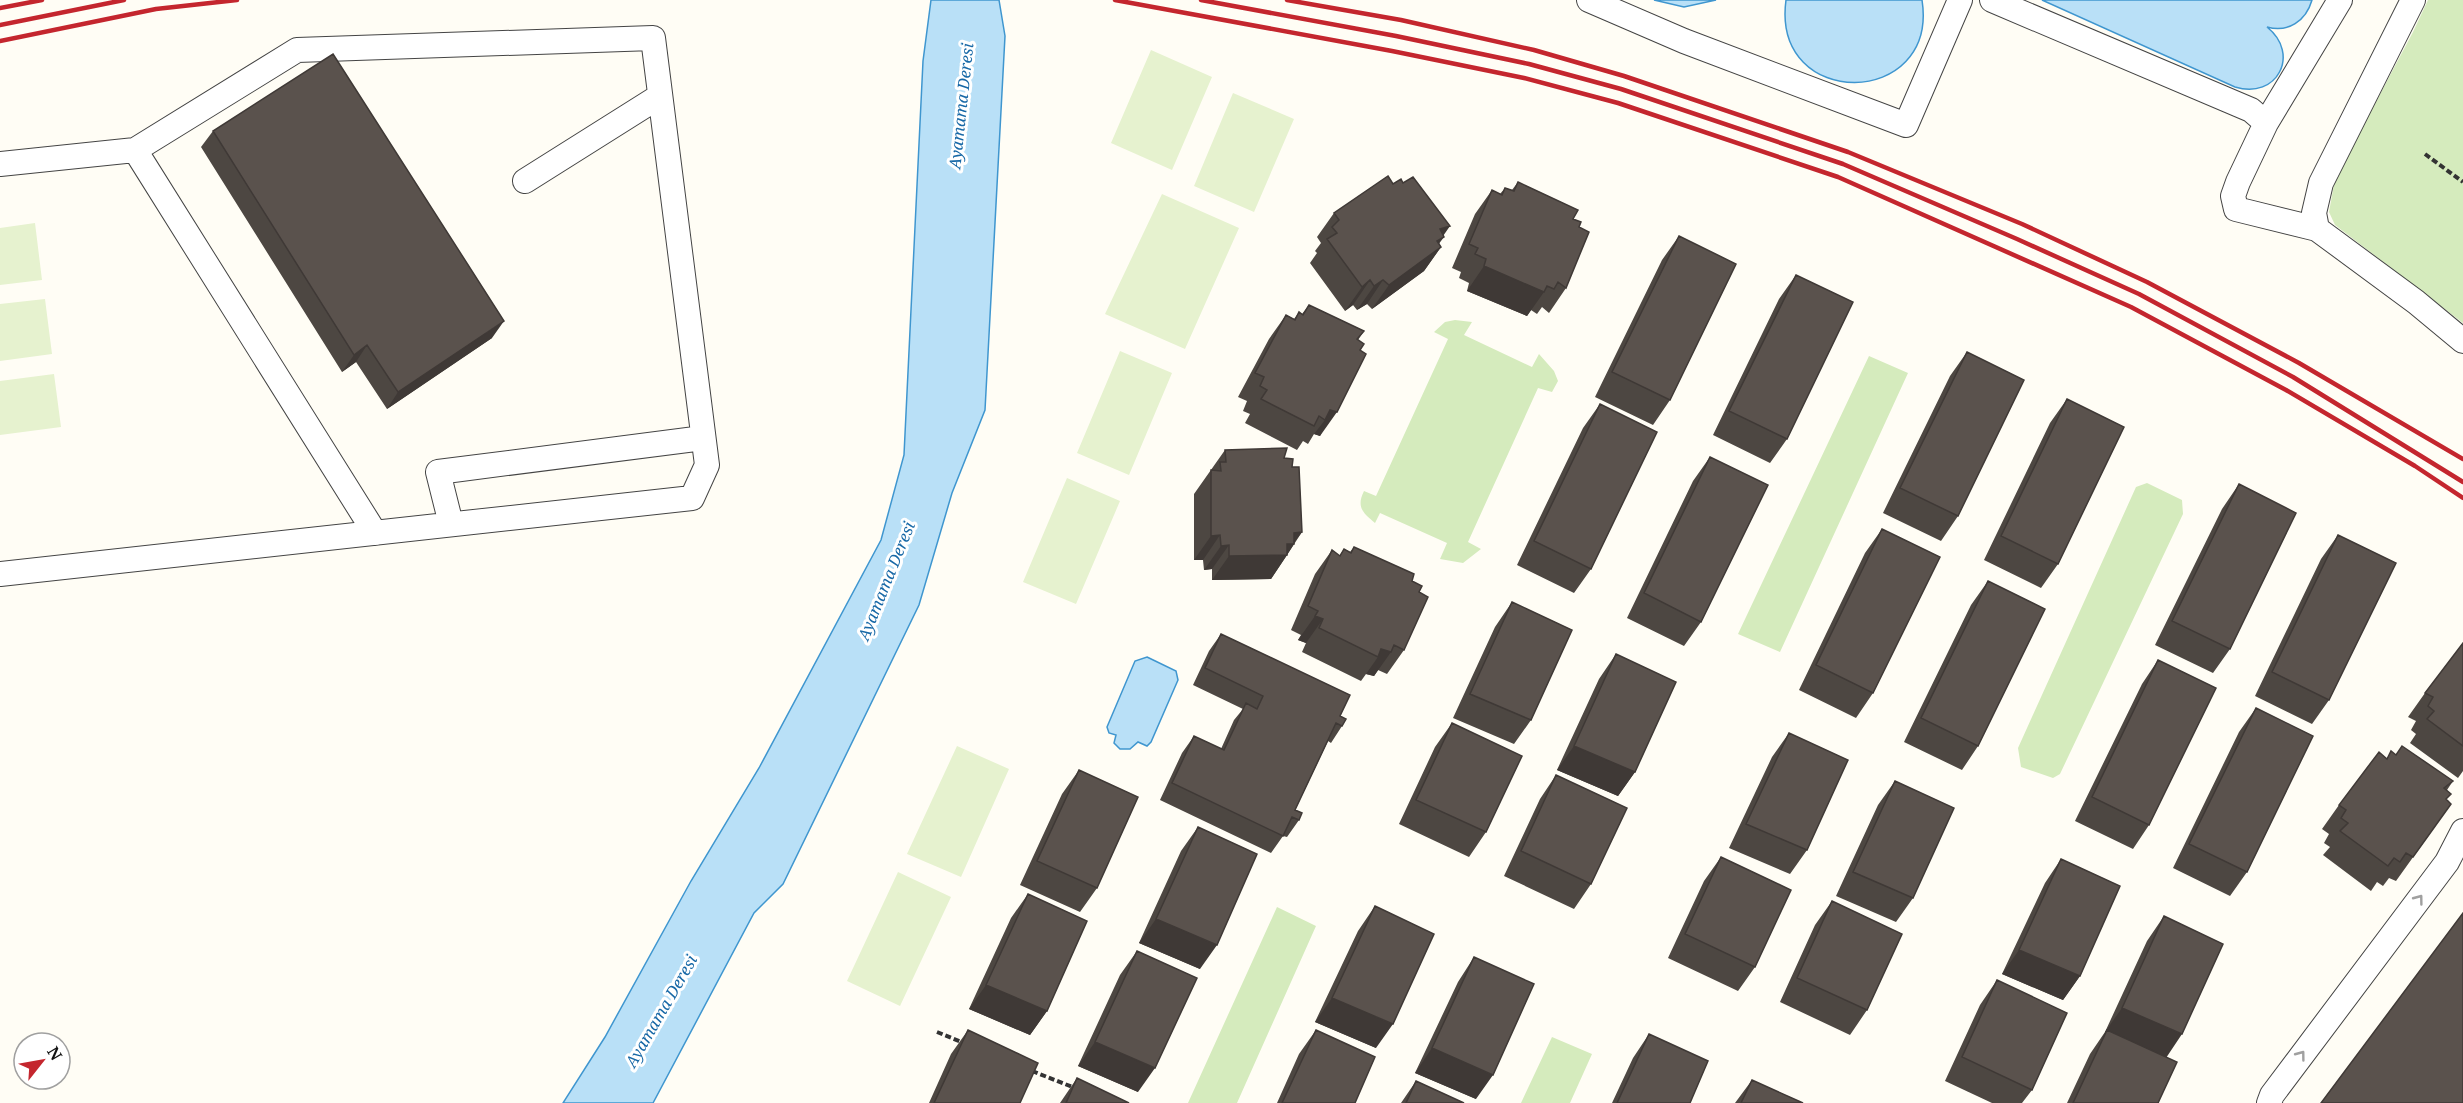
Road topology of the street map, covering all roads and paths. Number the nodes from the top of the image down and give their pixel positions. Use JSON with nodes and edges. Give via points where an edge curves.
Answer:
{"nodes":[{"id":1,"x":1588,"y":0,"type":"edge"},
{"id":2,"x":1960,"y":0,"type":"edge"},
{"id":3,"x":1992,"y":0,"type":"edge"},
{"id":4,"x":2340,"y":0,"type":"edge"},
{"id":5,"x":2413,"y":0,"type":"edge"},
{"id":6,"x":660,"y":96,"type":"junction"},
{"id":7,"x":2266,"y":123,"type":"junction"},
{"id":8,"x":135,"y":150,"type":"junction"},
{"id":9,"x":2425,"y":154,"type":"dead end"},
{"id":10,"x":0,"y":164,"type":"edge"},
{"id":11,"x":525,"y":181,"type":"dead end"},
{"id":12,"x":2463,"y":182,"type":"edge"},
{"id":13,"x":2317,"y":229,"type":"junction"},
{"id":14,"x":2463,"y":340,"type":"edge"},
{"id":15,"x":703,"y":438,"type":"junction"},
{"id":16,"x":451,"y":524,"type":"junction"},
{"id":17,"x":375,"y":533,"type":"junction"},
{"id":18,"x":0,"y":574,"type":"edge"},
{"id":19,"x":2463,"y":831,"type":"edge"},
{"id":20,"x":2455,"y":858,"type":"edge"},
{"id":21,"x":937,"y":1032,"type":"dead end"},
{"id":22,"x":970,"y":1046,"type":"edge"},
{"id":23,"x":1024,"y":1068,"type":"edge"},
{"id":24,"x":1079,"y":1090,"type":"edge"},
{"id":25,"x":2269,"y":1103,"type":"edge"}],
"edges":[{"from":1,"to":2,"type":"street","via":[[1684,41],[1906,125]]},
{"from":3,"to":7,"type":"street","via":[[2252,110]]},
{"from":4,"to":7,"type":"street"},
{"from":5,"to":13,"type":"street","via":[[2321,183],[2314,213]]},
{"from":6,"to":8,"type":"street","via":[[653,38],[297,50]]},
{"from":6,"to":11,"type":"street"},
{"from":6,"to":15,"type":"street"},
{"from":7,"to":13,"type":"street","via":[[2233,196],[2236,209]]},
{"from":8,"to":10,"type":"street"},
{"from":8,"to":17,"type":"street"},
{"from":9,"to":12,"type":"path"},
{"from":13,"to":14,"type":"street"},
{"from":15,"to":16,"type":"street","via":[[707,465],[692,498]]},
{"from":15,"to":16,"type":"street","via":[[438,472]]},
{"from":16,"to":17,"type":"street"},
{"from":17,"to":18,"type":"street"},
{"from":19,"to":20,"type":"street"},
{"from":25,"to":20,"type":"street","one_way":true},
{"from":21,"to":22,"type":"path"},
{"from":23,"to":24,"type":"path"}]}
